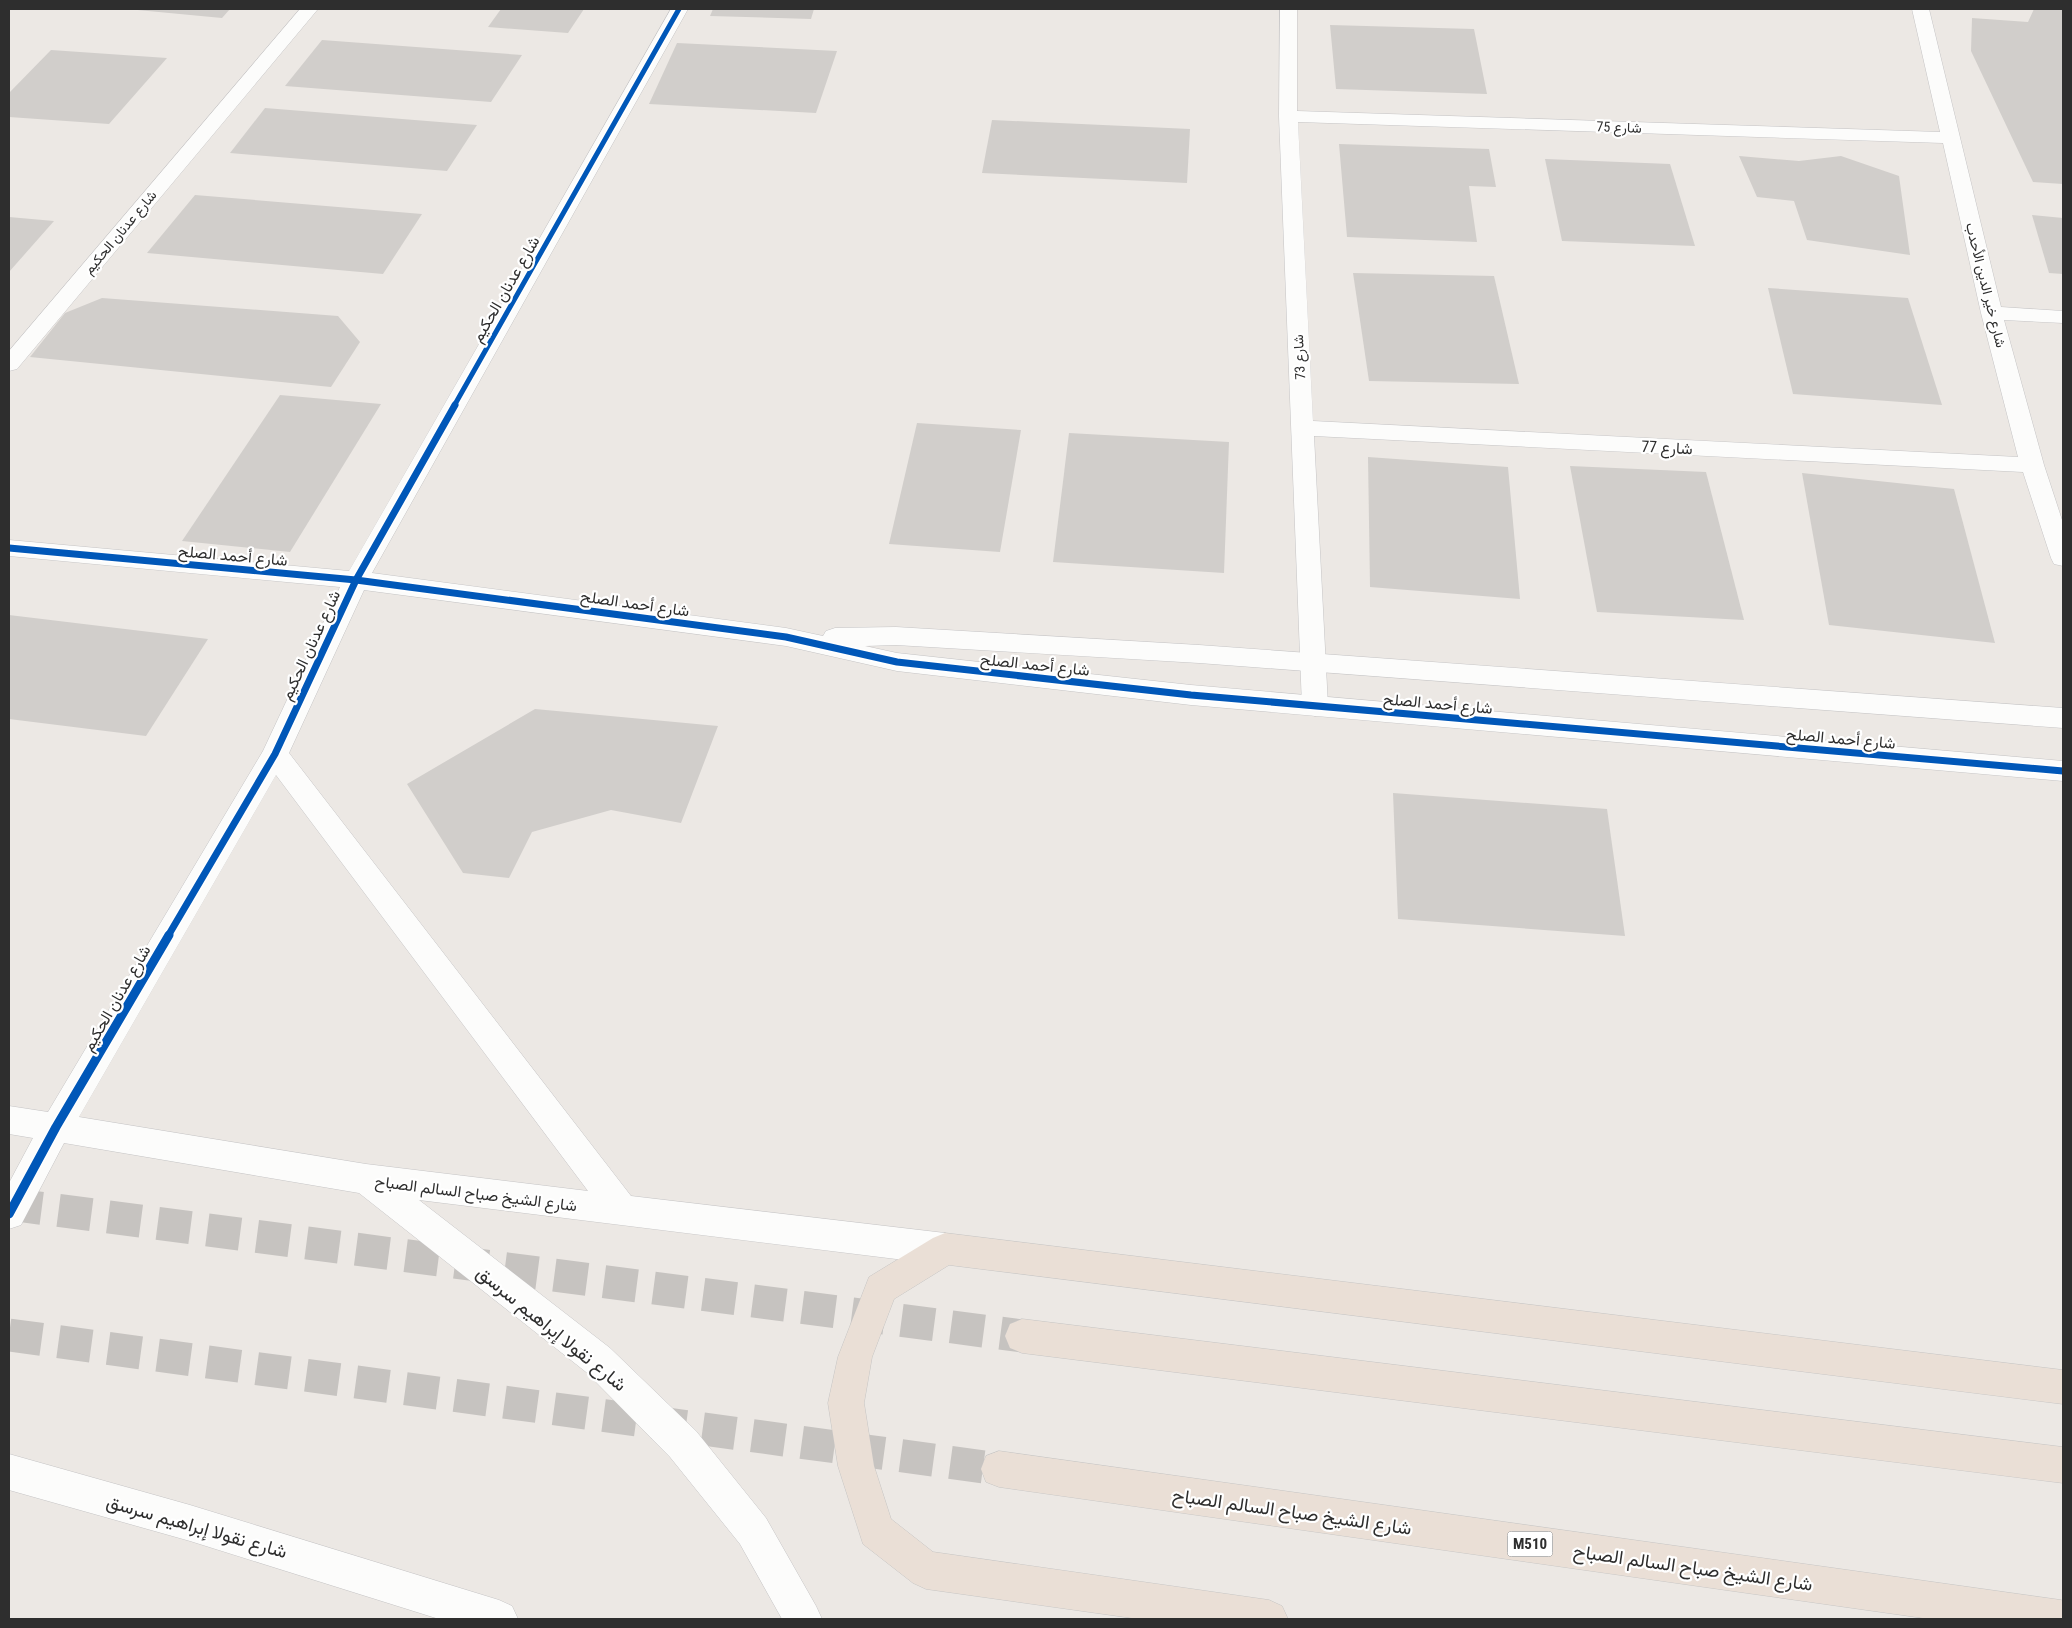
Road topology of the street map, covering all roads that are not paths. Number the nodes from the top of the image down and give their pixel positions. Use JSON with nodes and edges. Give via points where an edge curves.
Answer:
{"nodes":[{"id":1,"x":309,"y":9,"type":"edge"},
{"id":2,"x":679,"y":9,"type":"edge"},
{"id":3,"x":1288,"y":9,"type":"edge"},
{"id":4,"x":1920,"y":9,"type":"edge"},
{"id":5,"x":1288,"y":116,"type":"junction"},
{"id":6,"x":1951,"y":138,"type":"junction"},
{"id":7,"x":1992,"y":313,"type":"junction"},
{"id":8,"x":2063,"y":317,"type":"edge"},
{"id":9,"x":9,"y":364,"type":"edge"},
{"id":10,"x":1303,"y":428,"type":"junction"},
{"id":11,"x":2032,"y":465,"type":"junction"},
{"id":12,"x":9,"y":548,"type":"edge"},
{"id":13,"x":2063,"y":558,"type":"edge"},
{"id":14,"x":356,"y":580,"type":"junction"},
{"id":15,"x":786,"y":637,"type":"junction"},
{"id":16,"x":1314,"y":663,"type":"junction"},
{"id":17,"x":1315,"y":706,"type":"junction"},
{"id":18,"x":2063,"y":718,"type":"edge"},
{"id":19,"x":275,"y":754,"type":"junction"},
{"id":20,"x":2063,"y":771,"type":"edge"},
{"id":21,"x":9,"y":1120,"type":"edge"},
{"id":22,"x":56,"y":1127,"type":"junction"},
{"id":23,"x":366,"y":1179,"type":"junction"},
{"id":24,"x":622,"y":1210,"type":"junction"},
{"id":25,"x":9,"y":1214,"type":"edge"},
{"id":26,"x":945,"y":1249,"type":"junction"},
{"id":27,"x":1022,"y":1336,"type":"tunnel mouth"},
{"id":28,"x":2063,"y":1387,"type":"edge"},
{"id":29,"x":2063,"y":1465,"type":"edge"},
{"id":30,"x":999,"y":1469,"type":"tunnel mouth"},
{"id":31,"x":9,"y":1472,"type":"edge"},
{"id":32,"x":499,"y":1619,"type":"edge"},
{"id":33,"x":803,"y":1619,"type":"edge"},
{"id":34,"x":1269,"y":1619,"type":"edge"},
{"id":35,"x":2061,"y":1619,"type":"edge"}],
"edges":[{"from":1,"to":9,"type":"street","name":"شارع عدنان الحكيم"},
{"from":2,"to":14,"type":"street","name":"شارع عدنان الحكيم"},
{"from":3,"to":5,"type":"street","name":"شارع 73"},
{"from":4,"to":6,"type":"street","name":"شارع خير الدين الأحدب"},
{"from":5,"to":6,"type":"street","name":"شارع 75"},
{"from":5,"to":10,"type":"street","name":"شارع 73"},
{"from":6,"to":7,"type":"street","name":"شارع خير الدين الأحدب"},
{"from":7,"to":8,"type":"street"},
{"from":7,"to":11,"type":"street","name":"شارع خير الدين الأحدب"},
{"from":10,"to":11,"type":"street","name":"شارع 77"},
{"from":10,"to":16,"type":"street","name":"شارع 73"},
{"from":11,"to":13,"type":"street","name":"شارع خير الدين الأحدب"},
{"from":12,"to":14,"type":"street","name":"شارع أحمد الصلح"},
{"from":14,"to":15,"type":"street","name":"شارع أحمد الصلح"},
{"from":14,"to":19,"type":"street","name":"شارع عدنان الحكيم"},
{"from":15,"to":16,"type":"street","name":"شارع أحمد الصلح","via":[[896,636]]},
{"from":15,"to":17,"type":"street","name":"شارع أحمد الصلح","via":[[897,662]]},
{"from":16,"to":17,"type":"street","name":"شارع 73"},
{"from":16,"to":18,"type":"street","name":"شارع أحمد الصلح"},
{"from":17,"to":20,"type":"street","name":"شارع أحمد الصلح"},
{"from":19,"to":22,"type":"street","name":"شارع عدنان الحكيم"},
{"from":19,"to":24,"type":"street"},
{"from":21,"to":22,"type":"street","name":"شارع الشيخ صباح السالم الصباح"},
{"from":22,"to":23,"type":"street","name":"شارع الشيخ صباح السالم الصباح"},
{"from":22,"to":25,"type":"street","name":"شارع عدنان الحكيم"},
{"from":23,"to":24,"type":"street","name":"شارع الشيخ صباح السالم الصباح"},
{"from":23,"to":33,"type":"street","name":"شارع نقولا إبراهيم سرسق","via":[[598,1360],[683,1444],[753,1530]]},
{"from":24,"to":26,"type":"street","name":"شارع الشيخ صباح السالم الصباح"},
{"from":26,"to":28,"type":"highway"},
{"from":26,"to":34,"type":"highway","via":[[881,1288],[855,1357],[846,1402],[856,1466],[876,1531],[926,1570]]},
{"from":27,"to":29,"type":"highway"},
{"from":30,"to":35,"type":"highway","name":"شارع الشيخ صباح السالم الصباح","number":"M510"},
{"from":31,"to":32,"type":"street","name":"شارع نقولا إبراهيم سرسق","via":[[190,1523]]}]}
